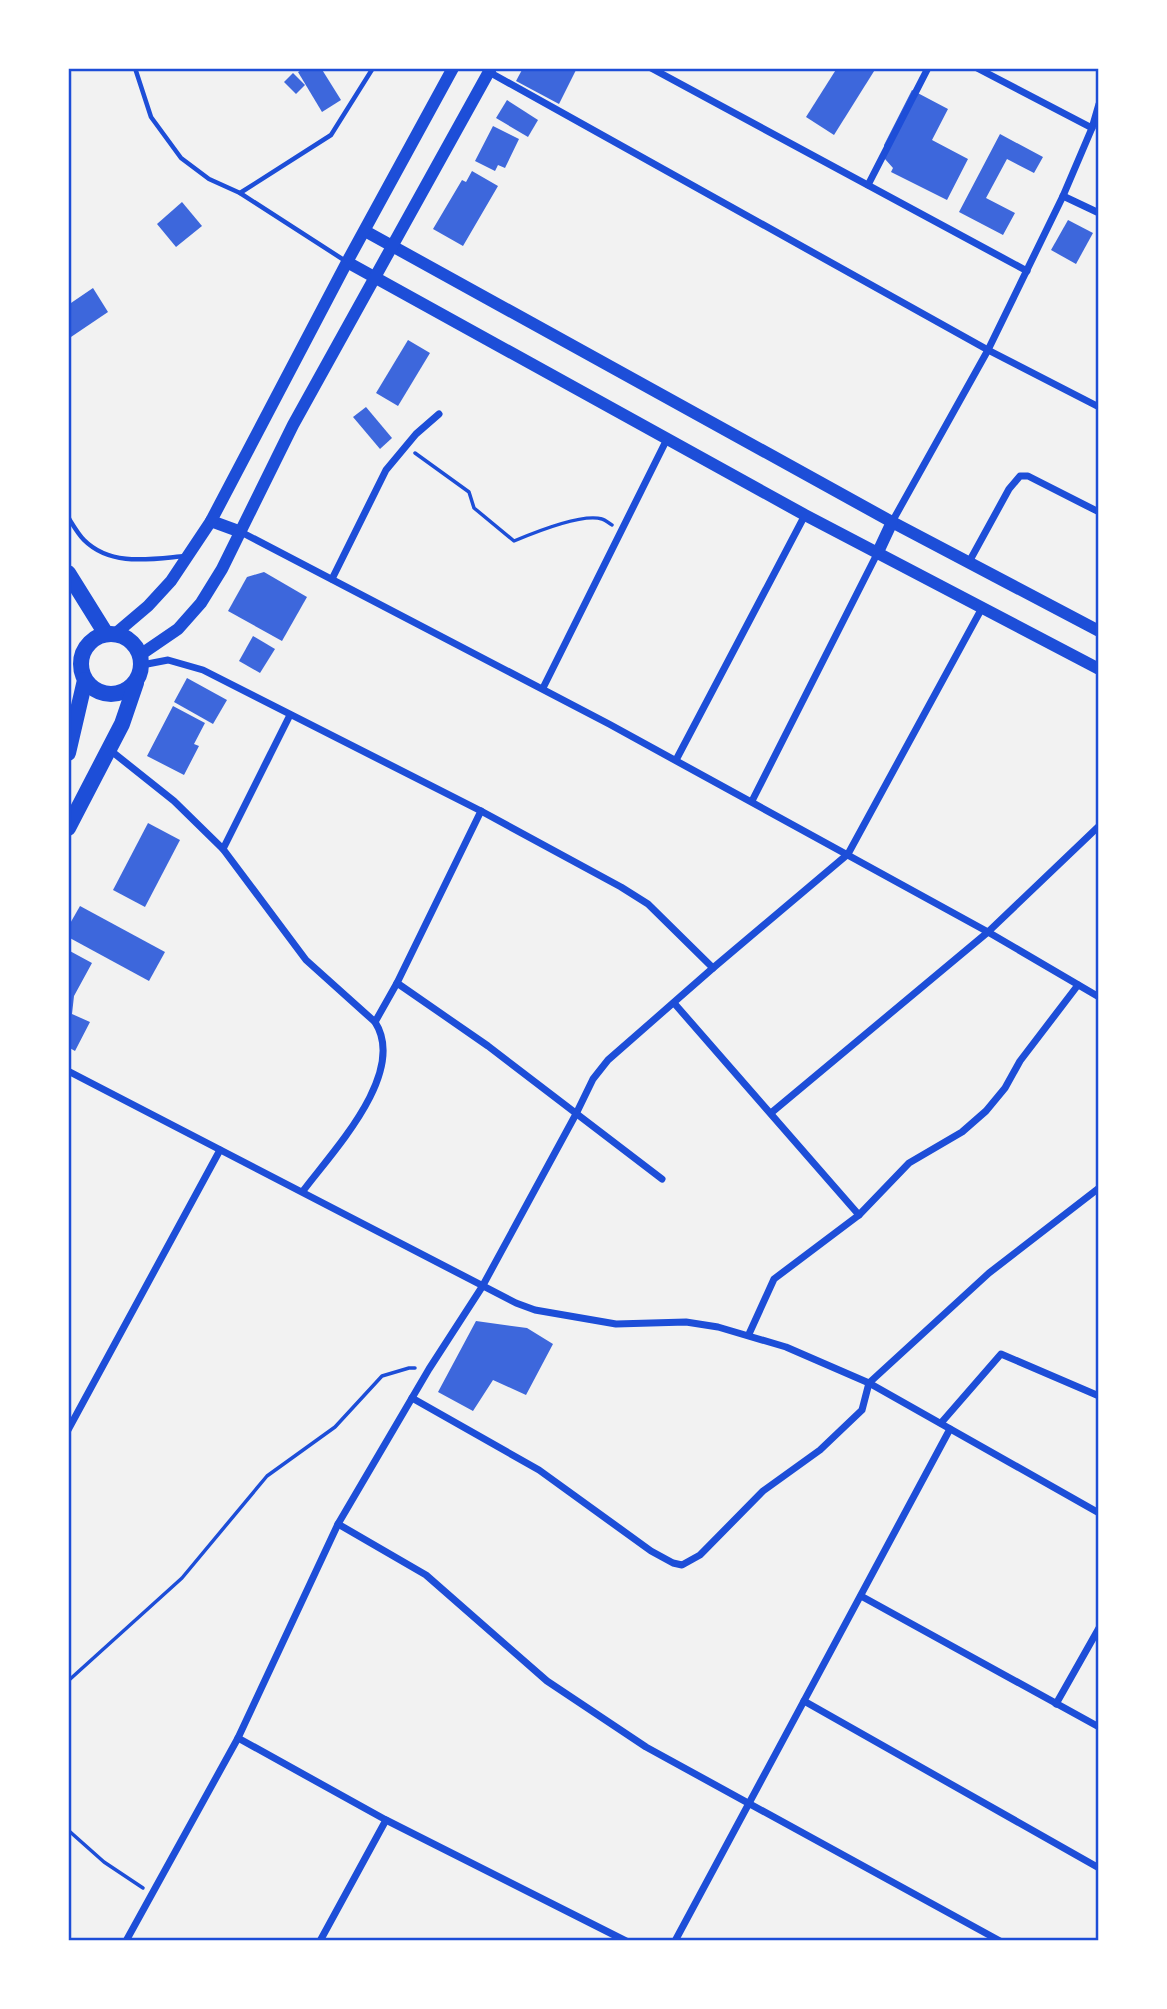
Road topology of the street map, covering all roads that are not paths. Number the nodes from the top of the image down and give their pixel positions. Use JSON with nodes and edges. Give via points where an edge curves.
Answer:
{"nodes":[{"id":1,"x":135,"y":68,"type":"edge"},
{"id":2,"x":373,"y":68,"type":"edge"},
{"id":3,"x":453,"y":68,"type":"edge"},
{"id":4,"x":651,"y":68,"type":"edge"},
{"id":5,"x":928,"y":68,"type":"edge"},
{"id":6,"x":977,"y":68,"type":"edge"},
{"id":7,"x":487,"y":69,"type":"edge"},
{"id":8,"x":1099,"y":104,"type":"edge"},
{"id":9,"x":1093,"y":128,"type":"junction"},
{"id":10,"x":868,"y":185,"type":"junction"},
{"id":11,"x":240,"y":193,"type":"junction"},
{"id":12,"x":1063,"y":196,"type":"junction"},
{"id":13,"x":1099,"y":213,"type":"edge"},
{"id":14,"x":365,"y":231,"type":"junction"},
{"id":15,"x":392,"y":246,"type":"junction"},
{"id":16,"x":347,"y":262,"type":"junction"},
{"id":17,"x":1027,"y":271,"type":"junction"},
{"id":18,"x":375,"y":276,"type":"junction"},
{"id":19,"x":988,"y":350,"type":"junction"},
{"id":20,"x":1099,"y":407,"type":"edge"},
{"id":21,"x":439,"y":414,"type":"dead end"},
{"id":22,"x":667,"y":439,"type":"junction"},
{"id":23,"x":1099,"y":512,"type":"edge"},
{"id":24,"x":805,"y":515,"type":"junction"},
{"id":25,"x":68,"y":517,"type":"edge"},
{"id":26,"x":211,"y":521,"type":"junction"},
{"id":27,"x":892,"y":522,"type":"junction"},
{"id":28,"x":241,"y":532,"type":"junction"},
{"id":29,"x":878,"y":552,"type":"junction"},
{"id":30,"x":189,"y":555,"type":"junction"},
{"id":31,"x":969,"y":562,"type":"junction"},
{"id":32,"x":68,"y":573,"type":"edge"},
{"id":33,"x":332,"y":579,"type":"junction"},
{"id":34,"x":982,"y":608,"type":"junction"},
{"id":35,"x":1099,"y":631,"type":"edge"},
{"id":36,"x":110,"y":634,"type":"junction"},
{"id":37,"x":68,"y":648,"type":"edge"},
{"id":38,"x":141,"y":660,"type":"junction"},
{"id":39,"x":1099,"y":669,"type":"edge"},
{"id":40,"x":83,"y":674,"type":"junction"},
{"id":41,"x":135,"y":683,"type":"junction"},
{"id":42,"x":542,"y":688,"type":"junction"},
{"id":43,"x":290,"y":715,"type":"junction"},
{"id":44,"x":110,"y":750,"type":"junction"},
{"id":45,"x":68,"y":753,"type":"edge"},
{"id":46,"x":676,"y":760,"type":"junction"},
{"id":47,"x":752,"y":801,"type":"junction"},
{"id":48,"x":481,"y":811,"type":"junction"},
{"id":49,"x":1099,"y":826,"type":"edge"},
{"id":50,"x":68,"y":828,"type":"edge"},
{"id":51,"x":223,"y":849,"type":"junction"},
{"id":52,"x":848,"y":854,"type":"junction"},
{"id":53,"x":988,"y":932,"type":"junction"},
{"id":54,"x":713,"y":968,"type":"junction"},
{"id":55,"x":397,"y":983,"type":"junction"},
{"id":56,"x":1078,"y":985,"type":"junction"},
{"id":57,"x":1099,"y":997,"type":"edge"},
{"id":58,"x":674,"y":1003,"type":"junction"},
{"id":59,"x":375,"y":1022,"type":"junction"},
{"id":60,"x":68,"y":1071,"type":"edge"},
{"id":61,"x":771,"y":1113,"type":"junction"},
{"id":62,"x":576,"y":1114,"type":"junction"},
{"id":63,"x":220,"y":1150,"type":"junction"},
{"id":64,"x":662,"y":1179,"type":"dead end"},
{"id":65,"x":1099,"y":1188,"type":"edge"},
{"id":66,"x":303,"y":1191,"type":"junction"},
{"id":67,"x":859,"y":1215,"type":"junction"},
{"id":68,"x":482,"y":1287,"type":"junction"},
{"id":69,"x":749,"y":1334,"type":"junction"},
{"id":70,"x":869,"y":1383,"type":"junction"},
{"id":71,"x":1099,"y":1396,"type":"edge"},
{"id":72,"x":412,"y":1398,"type":"junction"},
{"id":73,"x":941,"y":1423,"type":"junction"},
{"id":74,"x":950,"y":1429,"type":"junction"},
{"id":75,"x":68,"y":1430,"type":"edge"},
{"id":76,"x":1099,"y":1513,"type":"edge"},
{"id":77,"x":338,"y":1524,"type":"junction"},
{"id":78,"x":861,"y":1596,"type":"junction"},
{"id":79,"x":1099,"y":1628,"type":"edge"},
{"id":80,"x":804,"y":1701,"type":"junction"},
{"id":81,"x":1056,"y":1704,"type":"junction"},
{"id":82,"x":1099,"y":1727,"type":"edge"},
{"id":83,"x":238,"y":1738,"type":"junction"},
{"id":84,"x":749,"y":1804,"type":"junction"},
{"id":85,"x":386,"y":1820,"type":"junction"},
{"id":86,"x":1099,"y":1868,"type":"edge"},
{"id":87,"x":126,"y":1941,"type":"edge"},
{"id":88,"x":320,"y":1941,"type":"edge"},
{"id":89,"x":626,"y":1941,"type":"edge"},
{"id":90,"x":676,"y":1941,"type":"edge"},
{"id":91,"x":1000,"y":1941,"type":"edge"}],
"edges":[{"from":1,"to":11,"type":"lane","via":[[151,117],[181,158],[209,180]]},
{"from":2,"to":11,"type":"lane","via":[[331,135]]},
{"from":3,"to":14,"type":"street"},
{"from":4,"to":10,"type":"street"},
{"from":5,"to":10,"type":"street"},
{"from":6,"to":9,"type":"street"},
{"from":7,"to":15,"type":"street"},
{"from":7,"to":19,"type":"street"},
{"from":8,"to":9,"type":"street"},
{"from":9,"to":12,"type":"street"},
{"from":10,"to":17,"type":"street"},
{"from":11,"to":16,"type":"lane"},
{"from":12,"to":13,"type":"street"},
{"from":12,"to":17,"type":"street"},
{"from":14,"to":15,"type":"street"},
{"from":14,"to":16,"type":"street"},
{"from":15,"to":18,"type":"street"},
{"from":15,"to":27,"type":"street"},
{"from":16,"to":18,"type":"street"},
{"from":16,"to":26,"type":"street"},
{"from":17,"to":19,"type":"street"},
{"from":18,"to":22,"type":"street"},
{"from":18,"to":28,"type":"street","via":[[293,425]]},
{"from":19,"to":20,"type":"street"},
{"from":19,"to":27,"type":"street"},
{"from":21,"to":33,"type":"street","via":[[386,470]]},
{"from":22,"to":24,"type":"street"},
{"from":22,"to":42,"type":"street"},
{"from":23,"to":31,"type":"street","via":[[1020,476]]},
{"from":24,"to":29,"type":"street"},
{"from":24,"to":46,"type":"street"},
{"from":25,"to":30,"type":"lane","via":[[84,540],[117,558]]},
{"from":26,"to":28,"type":"street"},
{"from":26,"to":30,"type":"street"},
{"from":27,"to":29,"type":"street"},
{"from":27,"to":31,"type":"street"},
{"from":28,"to":33,"type":"street"},
{"from":28,"to":38,"type":"street","via":[[201,603]]},
{"from":29,"to":34,"type":"street"},
{"from":29,"to":47,"type":"street"},
{"from":30,"to":36,"type":"street","via":[[148,606]]},
{"from":31,"to":35,"type":"street"},
{"from":32,"to":36,"type":"highway"},
{"from":33,"to":42,"type":"street"},
{"from":34,"to":39,"type":"street"},
{"from":34,"to":52,"type":"street"},
{"from":36,"to":38,"type":"highway","via":[[131,640]]},
{"from":36,"to":40,"type":"highway","via":[[87,646],[82,656]]},
{"from":37,"to":40,"type":"highway"},
{"from":38,"to":41,"type":"highway"},
{"from":38,"to":43,"type":"street","via":[[187,664]]},
{"from":40,"to":41,"type":"highway","via":[[93,689],[104,694],[127,691]]},
{"from":40,"to":45,"type":"highway"},
{"from":41,"to":44,"type":"highway"},
{"from":42,"to":46,"type":"street"},
{"from":43,"to":48,"type":"street"},
{"from":43,"to":51,"type":"street"},
{"from":44,"to":50,"type":"highway"},
{"from":44,"to":51,"type":"street"},
{"from":46,"to":47,"type":"street"},
{"from":47,"to":52,"type":"street"},
{"from":48,"to":54,"type":"street","via":[[648,904]]},
{"from":48,"to":55,"type":"street"},
{"from":49,"to":53,"type":"street"},
{"from":51,"to":59,"type":"street","via":[[306,960]]},
{"from":52,"to":53,"type":"street"},
{"from":52,"to":54,"type":"street"},
{"from":53,"to":56,"type":"street"},
{"from":53,"to":61,"type":"street"},
{"from":54,"to":58,"type":"street"},
{"from":55,"to":59,"type":"street"},
{"from":55,"to":62,"type":"street"},
{"from":56,"to":57,"type":"street"},
{"from":56,"to":67,"type":"street","via":[[986,1111],[962,1132],[909,1163]]},
{"from":58,"to":61,"type":"street"},
{"from":58,"to":62,"type":"street","via":[[600,1069]]},
{"from":59,"to":66,"type":"street","via":[[381,1031],[382,1052],[376,1087],[365,1109]]},
{"from":60,"to":63,"type":"street"},
{"from":61,"to":67,"type":"street"},
{"from":62,"to":64,"type":"street"},
{"from":62,"to":68,"type":"street"},
{"from":63,"to":66,"type":"street"},
{"from":63,"to":75,"type":"street"},
{"from":65,"to":70,"type":"street","via":[[989,1273]]},
{"from":66,"to":68,"type":"street"},
{"from":67,"to":69,"type":"street","via":[[774,1279]]},
{"from":68,"to":69,"type":"street","via":[[555,1314],[616,1324],[686,1322]]},
{"from":68,"to":72,"type":"street"},
{"from":69,"to":70,"type":"street"},
{"from":70,"to":72,"type":"street","via":[[862,1410],[820,1450],[763,1491],[700,1555],[682,1565],[652,1551],[513,1453]]},
{"from":70,"to":73,"type":"street"},
{"from":71,"to":73,"type":"street","via":[[1001,1354]]},
{"from":72,"to":77,"type":"street"},
{"from":73,"to":74,"type":"street"},
{"from":74,"to":76,"type":"street"},
{"from":74,"to":78,"type":"street"},
{"from":77,"to":83,"type":"street"},
{"from":77,"to":84,"type":"street","via":[[426,1575],[547,1681],[596,1715]]},
{"from":78,"to":80,"type":"street"},
{"from":78,"to":81,"type":"street"},
{"from":79,"to":81,"type":"street"},
{"from":80,"to":84,"type":"street"},
{"from":80,"to":86,"type":"street"},
{"from":81,"to":82,"type":"street"},
{"from":83,"to":85,"type":"street"},
{"from":83,"to":87,"type":"street"},
{"from":84,"to":90,"type":"street"},
{"from":84,"to":91,"type":"street"},
{"from":85,"to":88,"type":"street"},
{"from":85,"to":89,"type":"street"}]}
